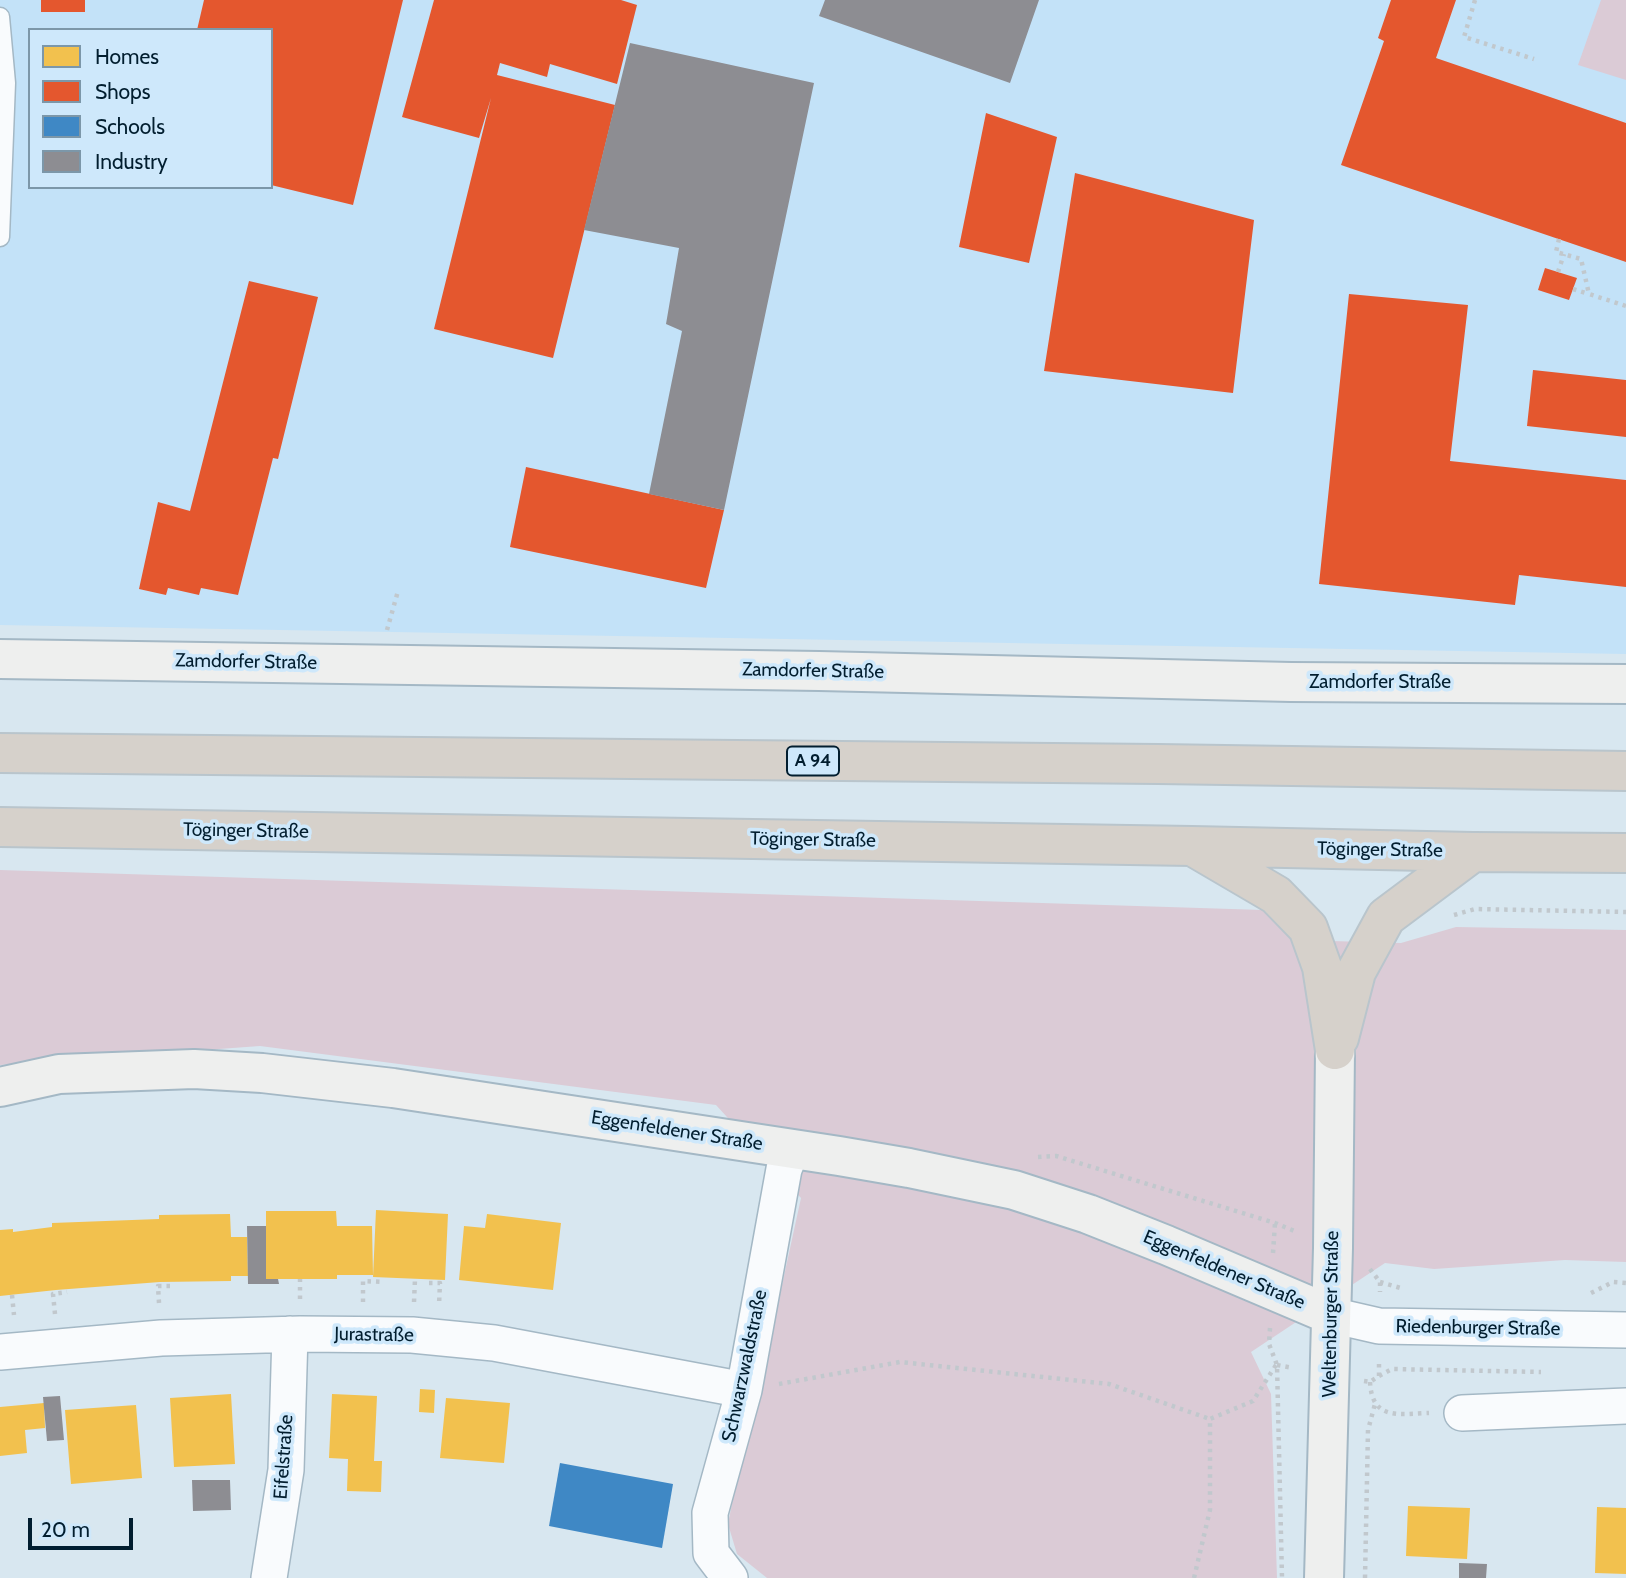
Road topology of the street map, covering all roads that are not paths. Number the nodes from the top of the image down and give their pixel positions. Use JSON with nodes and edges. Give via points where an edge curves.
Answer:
{"nodes":[{"id":1,"x":0,"y":16,"type":"edge"},
{"id":2,"x":0,"y":237,"type":"edge"},
{"id":3,"x":0,"y":659,"type":"edge"},
{"id":4,"x":1626,"y":684,"type":"edge"},
{"id":5,"x":0,"y":753,"type":"edge"},
{"id":6,"x":1626,"y":771,"type":"edge"},
{"id":7,"x":0,"y":827,"type":"edge"},
{"id":8,"x":1192,"y":846,"type":"junction"},
{"id":9,"x":1473,"y":852,"type":"junction"},
{"id":10,"x":1626,"y":853,"type":"edge"},
{"id":11,"x":1335,"y":1050,"type":"junction"},
{"id":12,"x":0,"y":1087,"type":"edge"},
{"id":13,"x":792,"y":1149,"type":"junction"},
{"id":14,"x":1332,"y":1315,"type":"junction"},
{"id":15,"x":1626,"y":1330,"type":"edge"},
{"id":16,"x":290,"y":1335,"type":"junction"},
{"id":17,"x":0,"y":1352,"type":"edge"},
{"id":18,"x":744,"y":1390,"type":"junction"},
{"id":19,"x":1626,"y":1406,"type":"edge"},
{"id":20,"x":1461,"y":1413,"type":"road end"},
{"id":21,"x":269,"y":1578,"type":"edge"},
{"id":22,"x":730,"y":1578,"type":"edge"},
{"id":23,"x":1324,"y":1578,"type":"edge"}],
"edges":[{"from":1,"to":2,"type":"lane","via":[[6,83]]},
{"from":3,"to":4,"type":"street","name":"Zamdorfer Straße"},
{"from":5,"to":6,"type":"highway","number":"A 94"},
{"from":7,"to":8,"type":"highway","name":"Töginger Straße"},
{"from":8,"to":9,"type":"highway","name":"Töginger Straße"},
{"from":8,"to":11,"type":"highway","via":[[1276,895],[1308,928],[1322,967]]},
{"from":9,"to":10,"type":"highway","name":"Töginger Straße"},
{"from":9,"to":11,"type":"highway","via":[[1386,917],[1356,972]]},
{"from":11,"to":14,"type":"street","name":"Weltenburger Straße"},
{"from":12,"to":13,"type":"street","name":"Eggenfeldener Straße","via":[[59,1074],[194,1069],[262,1073],[393,1088]]},
{"from":13,"to":14,"type":"street","name":"Eggenfeldener Straße","via":[[1014,1191],[1088,1214]]},
{"from":13,"to":18,"type":"street","name":"Schwarzwaldstraße","via":[[784,1169]]},
{"from":14,"to":15,"type":"street","name":"Riedenburger Straße","via":[[1379,1326]]},
{"from":14,"to":23,"type":"street","name":"Weltenburger Straße"},
{"from":16,"to":17,"type":"street","name":"Jurastraße","via":[[136,1339]]},
{"from":16,"to":18,"type":"street","name":"Jurastraße","via":[[412,1335],[494,1343]]},
{"from":16,"to":21,"type":"street","name":"Eifelstraße","via":[[286,1470]]},
{"from":18,"to":22,"type":"street","name":"Schwarzwaldstraße","via":[[710,1513],[711,1553]]},
{"from":19,"to":20,"type":"street"}]}
